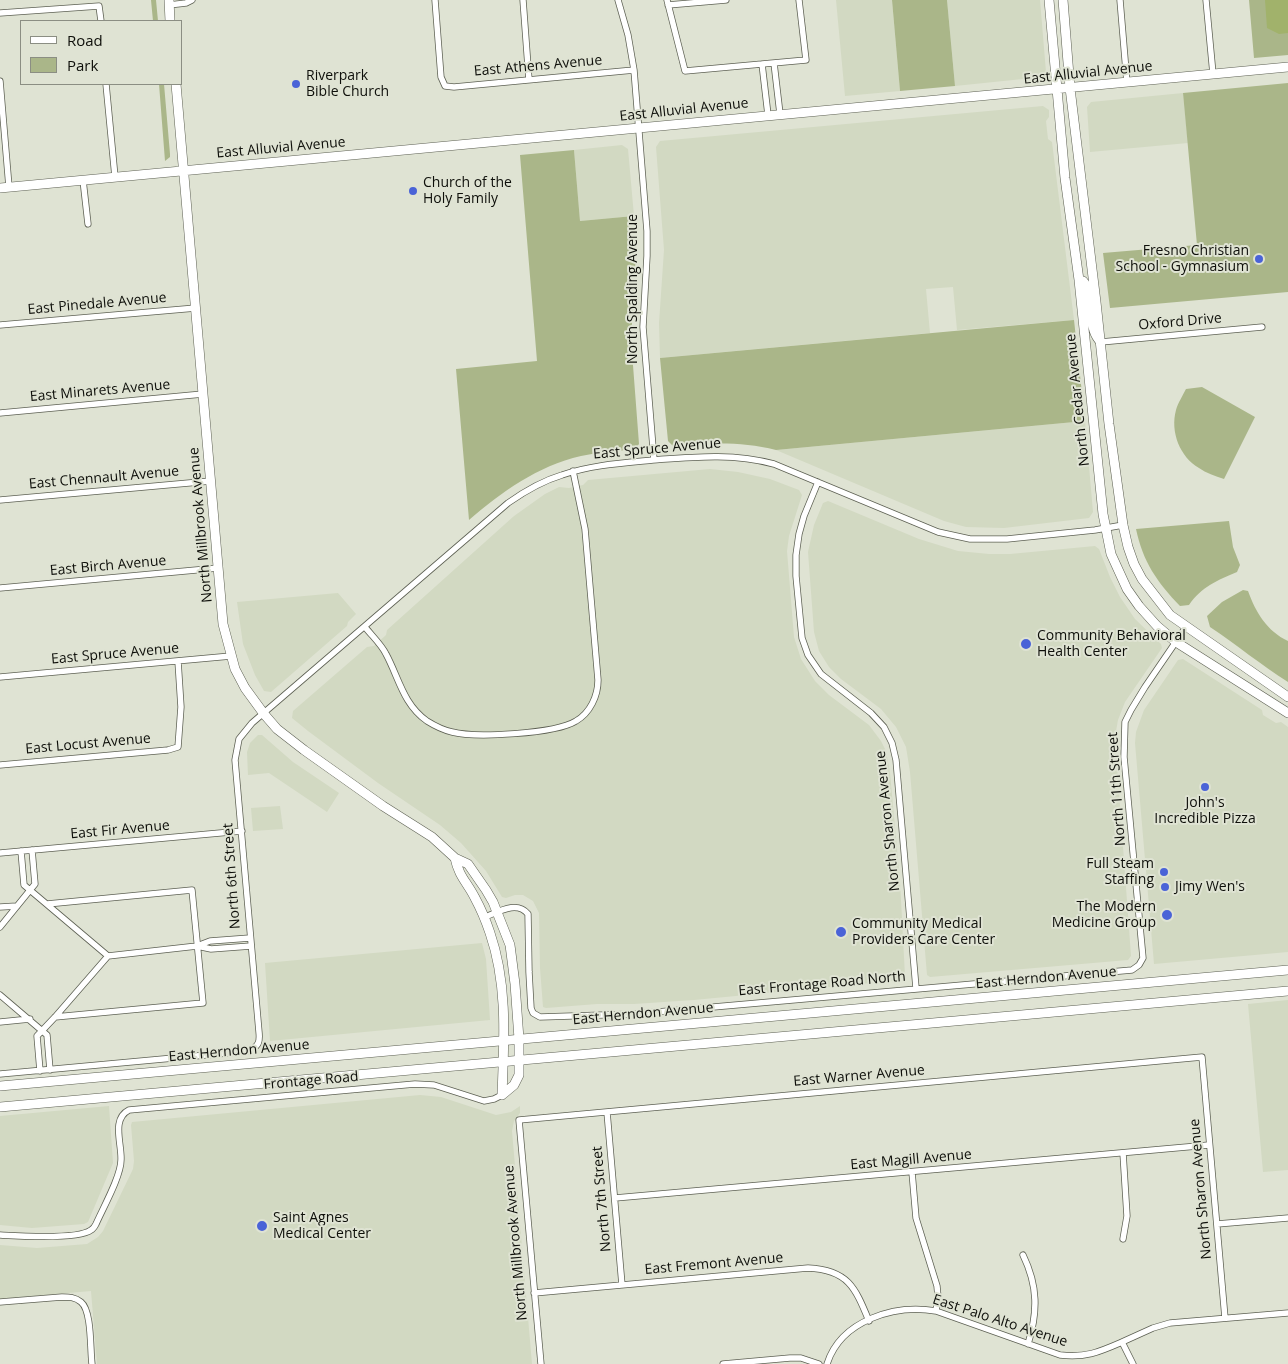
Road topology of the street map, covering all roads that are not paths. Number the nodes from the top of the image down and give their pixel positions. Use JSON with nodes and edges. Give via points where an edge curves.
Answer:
{"nodes":[{"id":1,"x":192,"y":0,"type":"edge"},
{"id":2,"x":435,"y":0,"type":"edge"},
{"id":3,"x":523,"y":0,"type":"edge"},
{"id":4,"x":618,"y":0,"type":"edge"},
{"id":5,"x":726,"y":0,"type":"edge"},
{"id":6,"x":799,"y":0,"type":"edge"},
{"id":7,"x":1048,"y":0,"type":"edge"},
{"id":8,"x":1063,"y":0,"type":"edge"},
{"id":9,"x":1120,"y":0,"type":"edge"},
{"id":10,"x":1206,"y":0,"type":"edge"},
{"id":11,"x":169,"y":2,"type":"edge"},
{"id":12,"x":668,"y":3,"type":"edge"},
{"id":13,"x":0,"y":14,"type":"edge"},
{"id":14,"x":101,"y":20,"type":"edge"},
{"id":15,"x":170,"y":20,"type":"edge"},
{"id":16,"x":774,"y":63,"type":"junction"},
{"id":17,"x":762,"y":64,"type":"junction"},
{"id":18,"x":1288,"y":67,"type":"edge"},
{"id":19,"x":634,"y":70,"type":"junction"},
{"id":20,"x":1213,"y":74,"type":"junction"},
{"id":21,"x":529,"y":80,"type":"junction"},
{"id":22,"x":0,"y":81,"type":"edge"},
{"id":23,"x":1127,"y":83,"type":"junction"},
{"id":24,"x":106,"y":85,"type":"edge"},
{"id":25,"x":176,"y":85,"type":"edge"},
{"id":26,"x":1070,"y":88,"type":"junction"},
{"id":27,"x":1056,"y":90,"type":"junction"},
{"id":28,"x":780,"y":114,"type":"junction"},
{"id":29,"x":768,"y":115,"type":"junction"},
{"id":30,"x":638,"y":129,"type":"junction"},
{"id":31,"x":184,"y":171,"type":"junction"},
{"id":32,"x":115,"y":177,"type":"junction"},
{"id":33,"x":83,"y":180,"type":"junction"},
{"id":34,"x":4,"y":187,"type":"edge"},
{"id":35,"x":88,"y":224,"type":"dead end"},
{"id":36,"x":1079,"y":280,"type":"junction"},
{"id":37,"x":196,"y":308,"type":"junction"},
{"id":38,"x":0,"y":325,"type":"edge"},
{"id":39,"x":1262,"y":327,"type":"dead end"},
{"id":40,"x":1101,"y":342,"type":"junction"},
{"id":41,"x":203,"y":394,"type":"junction"},
{"id":42,"x":0,"y":413,"type":"edge"},
{"id":43,"x":654,"y":460,"type":"junction"},
{"id":44,"x":573,"y":471,"type":"junction"},
{"id":45,"x":211,"y":481,"type":"junction"},
{"id":46,"x":818,"y":482,"type":"junction"},
{"id":47,"x":0,"y":500,"type":"edge"},
{"id":48,"x":1123,"y":525,"type":"junction"},
{"id":49,"x":1105,"y":528,"type":"junction"},
{"id":50,"x":218,"y":568,"type":"junction"},
{"id":51,"x":0,"y":588,"type":"edge"},
{"id":52,"x":365,"y":627,"type":"junction"},
{"id":53,"x":1186,"y":627,"type":"junction"},
{"id":54,"x":1176,"y":642,"type":"junction"},
{"id":55,"x":231,"y":656,"type":"junction"},
{"id":56,"x":178,"y":661,"type":"junction"},
{"id":57,"x":0,"y":676,"type":"edge"},
{"id":58,"x":1288,"y":697,"type":"edge"},
{"id":59,"x":1287,"y":712,"type":"edge"},
{"id":60,"x":264,"y":714,"type":"junction"},
{"id":61,"x":0,"y":765,"type":"edge"},
{"id":62,"x":242,"y":831,"type":"junction"},
{"id":63,"x":32,"y":850,"type":"junction"},
{"id":64,"x":21,"y":851,"type":"junction"},
{"id":65,"x":0,"y":853,"type":"edge"},
{"id":66,"x":455,"y":858,"type":"junction"},
{"id":67,"x":30,"y":890,"type":"junction"},
{"id":68,"x":47,"y":904,"type":"junction"},
{"id":69,"x":17,"y":906,"type":"junction"},
{"id":70,"x":0,"y":907,"type":"edge"},
{"id":71,"x":497,"y":912,"type":"junction"},
{"id":72,"x":484,"y":917,"type":"junction"},
{"id":73,"x":0,"y":927,"type":"edge"},
{"id":74,"x":250,"y":938,"type":"junction"},
{"id":75,"x":197,"y":946,"type":"junction"},
{"id":76,"x":251,"y":946,"type":"junction"},
{"id":77,"x":108,"y":956,"type":"junction"},
{"id":78,"x":1139,"y":965,"type":"joint"},
{"id":79,"x":1288,"y":970,"type":"edge"},
{"id":80,"x":916,"y":988,"type":"junction"},
{"id":81,"x":1288,"y":991,"type":"edge"},
{"id":82,"x":0,"y":995,"type":"edge"},
{"id":83,"x":55,"y":1017,"type":"junction"},
{"id":84,"x":30,"y":1019,"type":"junction"},
{"id":85,"x":0,"y":1022,"type":"edge"},
{"id":86,"x":42,"y":1029,"type":"junction"},
{"id":87,"x":519,"y":1039,"type":"junction"},
{"id":88,"x":504,"y":1040,"type":"junction"},
{"id":89,"x":1202,"y":1057,"type":"joint"},
{"id":90,"x":519,"y":1059,"type":"junction"},
{"id":91,"x":504,"y":1060,"type":"junction"},
{"id":92,"x":50,"y":1070,"type":"junction"},
{"id":93,"x":40,"y":1071,"type":"junction"},
{"id":94,"x":0,"y":1074,"type":"edge"},
{"id":95,"x":0,"y":1086,"type":"edge"},
{"id":96,"x":502,"y":1095,"type":"junction"},
{"id":97,"x":0,"y":1107,"type":"edge"},
{"id":98,"x":607,"y":1112,"type":"junction"},
{"id":99,"x":519,"y":1120,"type":"joint"},
{"id":100,"x":1209,"y":1144,"type":"junction"},
{"id":101,"x":1123,"y":1153,"type":"junction"},
{"id":102,"x":912,"y":1172,"type":"junction"},
{"id":103,"x":615,"y":1198,"type":"junction"},
{"id":104,"x":1288,"y":1218,"type":"edge"},
{"id":105,"x":1217,"y":1224,"type":"junction"},
{"id":106,"x":0,"y":1235,"type":"edge"},
{"id":107,"x":1123,"y":1239,"type":"dead end"},
{"id":108,"x":1023,"y":1255,"type":"dead end"},
{"id":109,"x":622,"y":1285,"type":"junction"},
{"id":110,"x":534,"y":1293,"type":"junction"},
{"id":111,"x":0,"y":1302,"type":"edge"},
{"id":112,"x":936,"y":1311,"type":"junction"},
{"id":113,"x":1288,"y":1313,"type":"edge"},
{"id":114,"x":1225,"y":1318,"type":"junction"},
{"id":115,"x":869,"y":1321,"type":"junction"},
{"id":116,"x":1122,"y":1342,"type":"junction"},
{"id":117,"x":1028,"y":1344,"type":"junction"},
{"id":118,"x":92,"y":1364,"type":"edge"},
{"id":119,"x":541,"y":1364,"type":"edge"},
{"id":120,"x":723,"y":1364,"type":"edge"},
{"id":121,"x":819,"y":1364,"type":"edge"},
{"id":122,"x":827,"y":1364,"type":"edge"},
{"id":123,"x":1133,"y":1364,"type":"edge"}],
"edges":[{"from":1,"to":11,"type":"street","via":[[186,4]]},
{"from":2,"to":21,"type":"street","name":"East Athens Avenue","via":[[441,78],[445,86]]},
{"from":3,"to":21,"type":"street"},
{"from":4,"to":19,"type":"street","name":"North Spalding Avenue"},
{"from":5,"to":12,"type":"street"},
{"from":6,"to":16,"type":"street","via":[[806,60]]},
{"from":7,"to":27,"type":"main road","name":"North Cedar Avenue"},
{"from":8,"to":26,"type":"main road","name":"North Cedar Avenue"},
{"from":9,"to":23,"type":"street"},
{"from":10,"to":20,"type":"street"},
{"from":11,"to":15,"type":"main road"},
{"from":12,"to":17,"type":"street","via":[[684,71]]},
{"from":13,"to":14,"type":"street","via":[[99,6]]},
{"from":16,"to":17,"type":"street"},
{"from":16,"to":28,"type":"street"},
{"from":17,"to":29,"type":"street"},
{"from":18,"to":20,"type":"main road","name":"East Alluvial Avenue"},
{"from":19,"to":21,"type":"street","name":"East Athens Avenue"},
{"from":19,"to":30,"type":"street","name":"North Spalding Avenue"},
{"from":20,"to":23,"type":"main road","name":"East Alluvial Avenue"},
{"from":22,"to":34,"type":"street"},
{"from":23,"to":26,"type":"main road","name":"East Alluvial Avenue"},
{"from":24,"to":32,"type":"street"},
{"from":25,"to":31,"type":"main road","name":"North Millbrook Avenue"},
{"from":26,"to":27,"type":"main road","name":"East Alluvial Avenue"},
{"from":26,"to":40,"type":"main road","name":"North Cedar Avenue"},
{"from":27,"to":28,"type":"main road","name":"East Alluvial Avenue"},
{"from":27,"to":36,"type":"main road","name":"North Cedar Avenue"},
{"from":28,"to":29,"type":"main road","name":"East Alluvial Avenue"},
{"from":29,"to":30,"type":"main road","name":"East Alluvial Avenue"},
{"from":30,"to":31,"type":"main road","name":"East Alluvial Avenue"},
{"from":30,"to":43,"type":"street","name":"North Spalding Avenue","via":[[648,244],[643,327]]},
{"from":31,"to":32,"type":"main road","name":"East Alluvial Avenue"},
{"from":31,"to":37,"type":"main road","name":"North Millbrook Avenue"},
{"from":32,"to":33,"type":"main road","name":"East Alluvial Avenue"},
{"from":33,"to":34,"type":"main road","name":"East Alluvial Avenue"},
{"from":33,"to":35,"type":"street"},
{"from":36,"to":40,"type":"main road","via":[[1088,288],[1094,333]]},
{"from":36,"to":49,"type":"main road","name":"North Cedar Avenue"},
{"from":37,"to":38,"type":"street","name":"East Pinedale Avenue"},
{"from":37,"to":41,"type":"main road","name":"North Millbrook Avenue"},
{"from":39,"to":40,"type":"street","name":"Oxford Drive"},
{"from":40,"to":48,"type":"main road","name":"North Cedar Avenue"},
{"from":41,"to":42,"type":"street","name":"East Minarets Avenue"},
{"from":41,"to":45,"type":"main road","name":"North Millbrook Avenue"},
{"from":43,"to":44,"type":"street","name":"East Spruce Avenue"},
{"from":43,"to":46,"type":"street","name":"East Spruce Avenue","via":[[716,456],[743,458],[774,464]]},
{"from":44,"to":52,"type":"street","name":"East Spruce Avenue","via":[[545,481],[508,503]]},
{"from":44,"to":52,"type":"street","via":[[585,529],[598,680],[594,701],[577,721],[554,729],[484,736],[440,729],[426,721],[409,702],[382,648]]},
{"from":45,"to":47,"type":"street","name":"East Chennault Avenue"},
{"from":45,"to":50,"type":"main road","name":"North Millbrook Avenue"},
{"from":46,"to":49,"type":"street","name":"East Spruce Avenue","via":[[938,532],[970,539],[990,540]]},
{"from":46,"to":80,"type":"street","name":"North Sharon Avenue","via":[[804,516],[796,555],[802,638],[808,656],[821,674],[871,713],[884,727],[892,744]]},
{"from":48,"to":49,"type":"street","name":"East Spruce Avenue"},
{"from":48,"to":53,"type":"main road","name":"North Cedar Avenue","via":[[1134,564],[1142,579],[1170,615]]},
{"from":49,"to":54,"type":"main road","name":"North Cedar Avenue","via":[[1111,554],[1127,589],[1146,615]]},
{"from":50,"to":51,"type":"street","name":"East Birch Avenue"},
{"from":50,"to":55,"type":"main road","name":"North Millbrook Avenue","via":[[223,624]]},
{"from":52,"to":60,"type":"street","name":"East Spruce Avenue"},
{"from":53,"to":54,"type":"street","name":"North 11th Street"},
{"from":53,"to":58,"type":"main road","name":"North Cedar Avenue"},
{"from":54,"to":59,"type":"main road","name":"North Cedar Avenue"},
{"from":54,"to":78,"type":"street","name":"North 11th Street","via":[[1130,710],[1125,728],[1124,757],[1143,958]]},
{"from":55,"to":56,"type":"street","name":"East Spruce Avenue"},
{"from":55,"to":60,"type":"main road","name":"North Millbrook Avenue","via":[[245,688]]},
{"from":56,"to":57,"type":"street","name":"East Spruce Avenue"},
{"from":56,"to":61,"type":"street","name":"East Locust Avenue","via":[[181,707],[178,747]]},
{"from":60,"to":62,"type":"street","name":"North 6th Street","via":[[243,732],[236,750]]},
{"from":60,"to":66,"type":"main road","name":"North Millbrook Avenue","via":[[293,743],[432,837]]},
{"from":62,"to":63,"type":"street","name":"East Fir Avenue"},
{"from":62,"to":74,"type":"street","name":"North 6th Street"},
{"from":63,"to":64,"type":"street","name":"East Fir Avenue"},
{"from":63,"to":67,"type":"street","via":[[34,884]]},
{"from":64,"to":65,"type":"street","name":"East Fir Avenue"},
{"from":64,"to":67,"type":"street","via":[[24,885]]},
{"from":66,"to":71,"type":"main road","name":"North Millbrook Avenue","via":[[468,864]]},
{"from":66,"to":72,"type":"main road","name":"North Millbrook Avenue","via":[[458,872]]},
{"from":67,"to":68,"type":"street"},
{"from":67,"to":69,"type":"street"},
{"from":68,"to":75,"type":"street","via":[[192,890]]},
{"from":68,"to":77,"type":"street"},
{"from":69,"to":70,"type":"street"},
{"from":69,"to":73,"type":"street"},
{"from":71,"to":72,"type":"street","name":"East Frontage Road North"},
{"from":71,"to":80,"type":"street","name":"East Frontage Road North","via":[[515,907],[528,914],[532,1008],[540,1017],[634,1014]]},
{"from":71,"to":87,"type":"main road","name":"North Millbrook Avenue","via":[[512,955]]},
{"from":72,"to":88,"type":"main road","name":"North Millbrook Avenue","via":[[500,969]]},
{"from":74,"to":75,"type":"street","via":[[210,941]]},
{"from":74,"to":76,"type":"street","name":"North 6th Street"},
{"from":75,"to":76,"type":"street","via":[[212,949]]},
{"from":75,"to":77,"type":"street"},
{"from":75,"to":83,"type":"street","via":[[203,1002]]},
{"from":76,"to":92,"type":"street","name":"North 6th Street","via":[[260,1041],[250,1051]]},
{"from":77,"to":83,"type":"street"},
{"from":78,"to":80,"type":"street","name":"East Frontage Road North","via":[[1132,970]]},
{"from":79,"to":87,"type":"main road","name":"East Herndon Avenue"},
{"from":81,"to":90,"type":"main road"},
{"from":82,"to":84,"type":"street"},
{"from":83,"to":86,"type":"street"},
{"from":84,"to":85,"type":"street"},
{"from":84,"to":86,"type":"street"},
{"from":86,"to":92,"type":"street","via":[[47,1035]]},
{"from":86,"to":93,"type":"street","via":[[37,1036]]},
{"from":87,"to":88,"type":"main road","name":"East Herndon Avenue"},
{"from":87,"to":90,"type":"main road","name":"North Millbrook Avenue"},
{"from":88,"to":91,"type":"main road","name":"North Millbrook Avenue"},
{"from":88,"to":95,"type":"main road","name":"East Herndon Avenue"},
{"from":89,"to":98,"type":"street","name":"East Warner Avenue"},
{"from":89,"to":100,"type":"street","name":"North Sharon Avenue"},
{"from":90,"to":91,"type":"main road"},
{"from":90,"to":96,"type":"main road","name":"North Millbrook Avenue","via":[[517,1080]]},
{"from":91,"to":96,"type":"main road","name":"North Millbrook Avenue"},
{"from":91,"to":97,"type":"main road"},
{"from":92,"to":93,"type":"street"},
{"from":93,"to":94,"type":"street"},
{"from":96,"to":106,"type":"street","name":"Frontage Road","via":[[484,1101],[434,1085],[415,1084],[129,1110],[119,1120],[121,1166],[92,1230],[52,1236]]},
{"from":98,"to":99,"type":"street","name":"East Warner Avenue"},
{"from":98,"to":103,"type":"street","name":"North 7th Street"},
{"from":99,"to":110,"type":"street","name":"North Millbrook Avenue"},
{"from":100,"to":101,"type":"street","name":"East Magill Avenue"},
{"from":100,"to":105,"type":"street","name":"North Sharon Avenue"},
{"from":101,"to":102,"type":"street","name":"East Magill Avenue"},
{"from":101,"to":107,"type":"street","via":[[1127,1216]]},
{"from":102,"to":103,"type":"street","name":"East Magill Avenue"},
{"from":102,"to":112,"type":"street","via":[[916,1218],[937,1286]]},
{"from":103,"to":109,"type":"street","name":"North 7th Street"},
{"from":104,"to":105,"type":"street"},
{"from":105,"to":114,"type":"street","name":"North Sharon Avenue"},
{"from":108,"to":117,"type":"street","via":[[1032,1272],[1036,1294],[1035,1323]]},
{"from":109,"to":110,"type":"street","name":"East Fremont Avenue"},
{"from":109,"to":115,"type":"street","name":"East Fremont Avenue","via":[[824,1269],[848,1281]]},
{"from":110,"to":119,"type":"street","name":"North Millbrook Avenue"},
{"from":111,"to":118,"type":"street","via":[[70,1297],[81,1302],[87,1312]]},
{"from":112,"to":115,"type":"street","name":"East Palo Alto Avenue","via":[[894,1311]]},
{"from":112,"to":117,"type":"street","name":"East Palo Alto Avenue"},
{"from":113,"to":114,"type":"street","name":"East Palo Alto Avenue"},
{"from":114,"to":116,"type":"street","name":"East Palo Alto Avenue","via":[[1162,1325]]},
{"from":115,"to":122,"type":"street","name":"East Palo Alto Avenue","via":[[845,1334],[833,1348]]},
{"from":116,"to":117,"type":"street","name":"East Palo Alto Avenue","via":[[1081,1357],[1060,1355]]},
{"from":116,"to":123,"type":"street"},
{"from":120,"to":121,"type":"street","via":[[790,1358]]}]}
